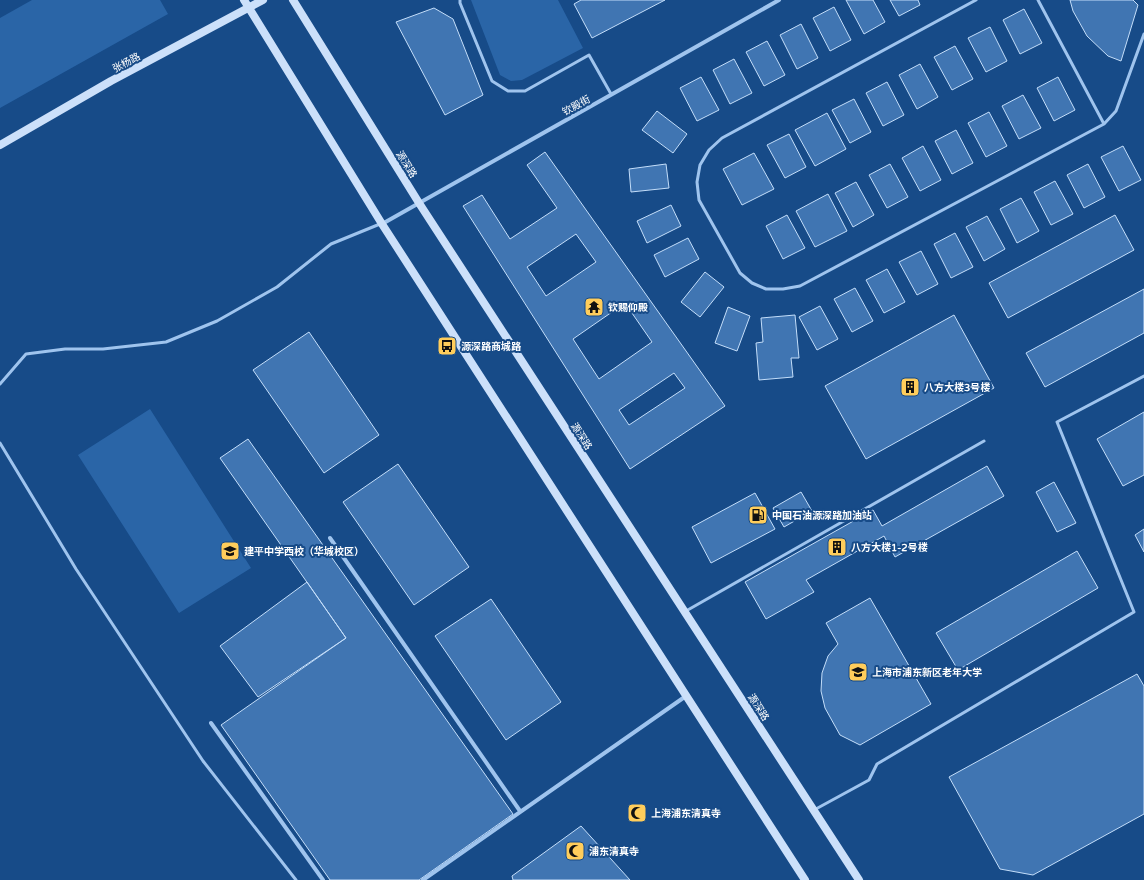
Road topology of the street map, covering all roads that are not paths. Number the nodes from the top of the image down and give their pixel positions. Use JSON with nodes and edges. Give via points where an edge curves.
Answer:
{"nodes":[{"id":1,"x":244,"y":0,"type":"edge"},
{"id":2,"x":263,"y":0,"type":"edge"},
{"id":3,"x":293,"y":0,"type":"edge"},
{"id":4,"x":460,"y":0,"type":"edge"},
{"id":5,"x":778,"y":0,"type":"edge"},
{"id":6,"x":976,"y":0,"type":"edge"},
{"id":7,"x":1038,"y":0,"type":"edge"},
{"id":8,"x":248,"y":8,"type":"junction"},
{"id":9,"x":1144,"y":34,"type":"edge"},
{"id":10,"x":611,"y":94,"type":"junction"},
{"id":11,"x":1104,"y":124,"type":"junction"},
{"id":12,"x":0,"y":145,"type":"edge"},
{"id":13,"x":419,"y":203,"type":"junction"},
{"id":14,"x":382,"y":224,"type":"junction"},
{"id":15,"x":1144,"y":376,"type":"edge"},
{"id":16,"x":0,"y":384,"type":"edge"},
{"id":17,"x":984,"y":441,"type":"dead end"},
{"id":18,"x":0,"y":443,"type":"edge"},
{"id":19,"x":330,"y":538,"type":"dead end"},
{"id":20,"x":685,"y":612,"type":"junction"},
{"id":21,"x":687,"y":696,"type":"junction"},
{"id":22,"x":210,"y":723,"type":"dead end"},
{"id":23,"x":814,"y":810,"type":"junction"},
{"id":24,"x":520,"y":811,"type":"junction"},
{"id":25,"x":296,"y":880,"type":"edge"},
{"id":26,"x":323,"y":880,"type":"edge"},
{"id":27,"x":423,"y":880,"type":"edge"},
{"id":28,"x":805,"y":880,"type":"edge"},
{"id":29,"x":859,"y":880,"type":"edge"}],
"edges":[{"from":1,"to":8,"type":"main road"},
{"from":2,"to":8,"type":"main road","name":"张杨路"},
{"from":3,"to":13,"type":"main road","name":"源深路"},
{"from":4,"to":10,"type":"lane","via":[[492,81],[508,91],[525,91],[589,55]]},
{"from":5,"to":10,"type":"street","name":"钦殿街"},
{"from":6,"to":11,"type":"lane","via":[[722,138],[709,150],[700,165],[697,182],[699,200],[740,274],[766,289],[800,286]]},
{"from":7,"to":11,"type":"lane"},
{"from":8,"to":12,"type":"main road","name":"张杨路","via":[[111,81]]},
{"from":8,"to":14,"type":"main road"},
{"from":9,"to":11,"type":"lane","via":[[1116,111]]},
{"from":10,"to":13,"type":"street","name":"钦殿街"},
{"from":13,"to":14,"type":"street","name":"钦殿街"},
{"from":13,"to":20,"type":"main road","name":"源深路"},
{"from":14,"to":16,"type":"lane","via":[[331,244],[277,287],[217,321],[166,342],[26,354]]},
{"from":14,"to":21,"type":"main road"},
{"from":15,"to":23,"type":"lane","via":[[1057,422],[1134,612],[877,764],[868,780]]},
{"from":17,"to":20,"type":"lane"},
{"from":18,"to":25,"type":"lane","via":[[76,569],[202,761]]},
{"from":19,"to":24,"type":"street"},
{"from":20,"to":23,"type":"main road","name":"源深路"},
{"from":21,"to":24,"type":"street"},
{"from":21,"to":28,"type":"main road"},
{"from":22,"to":26,"type":"street"},
{"from":23,"to":29,"type":"main road","name":"源深路"},
{"from":24,"to":27,"type":"street"}]}
